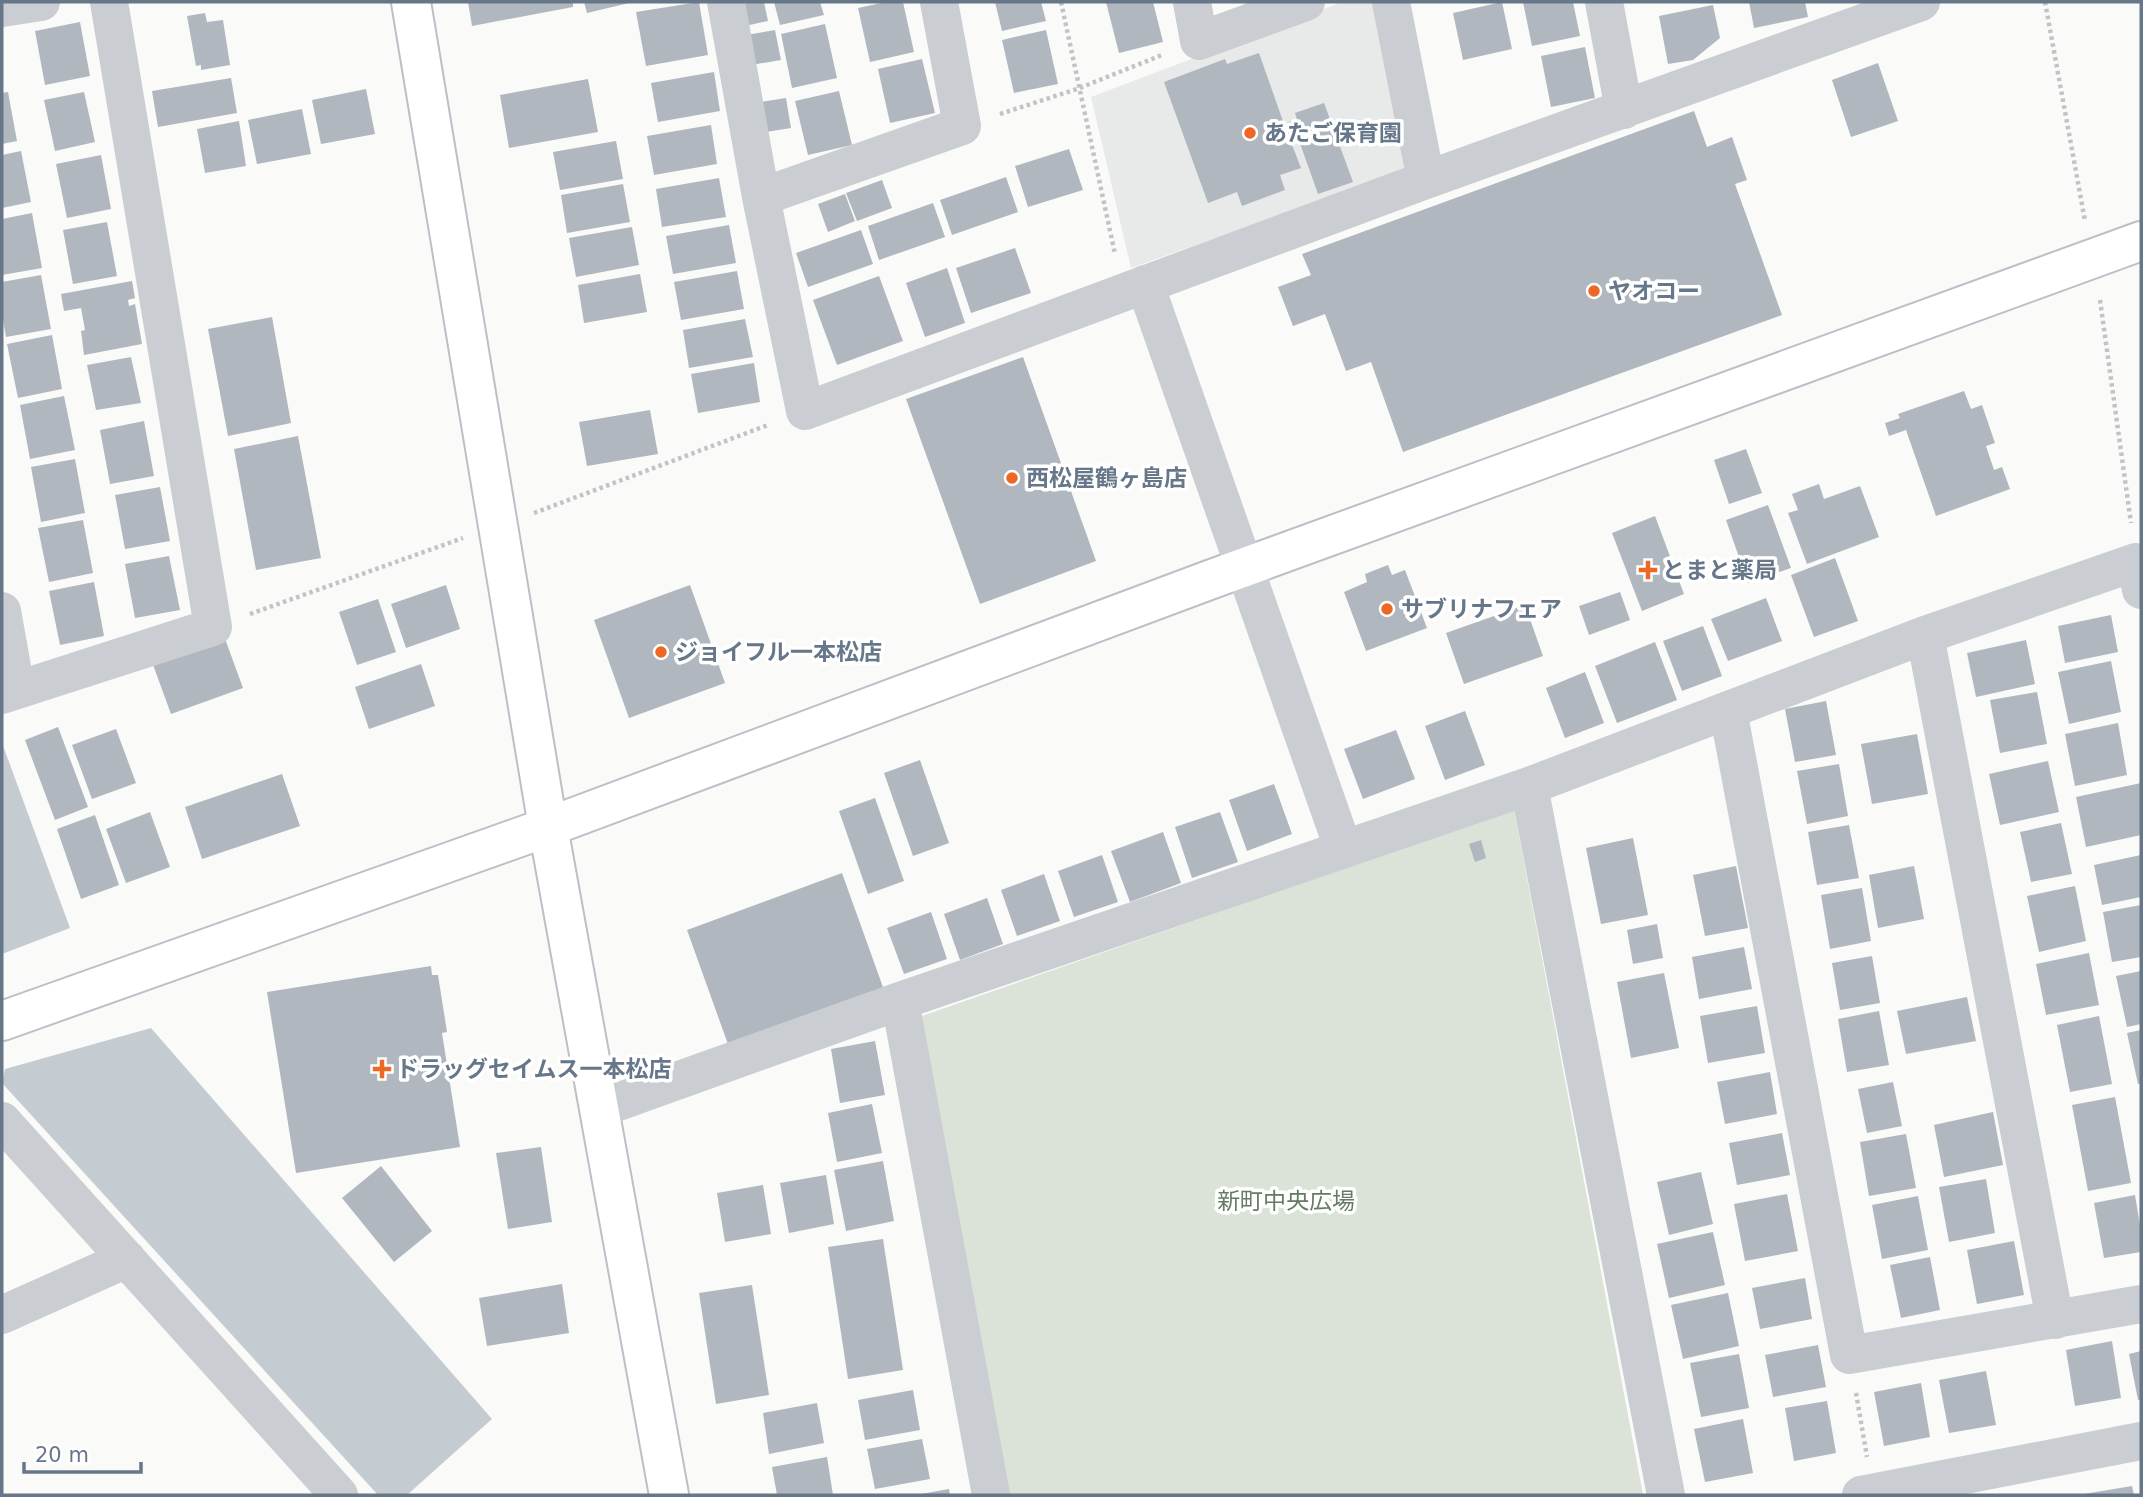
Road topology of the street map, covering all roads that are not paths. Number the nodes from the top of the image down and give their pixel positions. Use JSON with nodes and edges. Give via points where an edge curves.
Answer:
{"nodes":[{"id":1,"x":41,"y":2,"type":"edge"},
{"id":2,"x":109,"y":2,"type":"edge"},
{"id":3,"x":411,"y":2,"type":"edge"},
{"id":4,"x":726,"y":2,"type":"edge"},
{"id":5,"x":939,"y":2,"type":"edge"},
{"id":6,"x":1192,"y":2,"type":"edge"},
{"id":7,"x":1306,"y":2,"type":"edge"},
{"id":8,"x":1391,"y":2,"type":"edge"},
{"id":9,"x":1604,"y":2,"type":"edge"},
{"id":10,"x":1921,"y":2,"type":"edge"},
{"id":11,"x":2,"y":8,"type":"edge"},
{"id":12,"x":1832,"y":18,"type":"edge"},
{"id":13,"x":1624,"y":110,"type":"junction"},
{"id":14,"x":1426,"y":180,"type":"junction"},
{"id":15,"x":761,"y":197,"type":"junction"},
{"id":16,"x":2141,"y":241,"type":"edge"},
{"id":17,"x":1134,"y":288,"type":"junction"},
{"id":18,"x":1246,"y":566,"type":"junction"},
{"id":19,"x":2139,"y":576,"type":"edge"},
{"id":20,"x":2,"y":611,"type":"edge"},
{"id":21,"x":1925,"y":635,"type":"junction"},
{"id":22,"x":9,"y":692,"type":"edge"},
{"id":23,"x":1728,"y":710,"type":"junction"},
{"id":24,"x":1529,"y":786,"type":"junction"},
{"id":25,"x":548,"y":827,"type":"junction"},
{"id":26,"x":1343,"y":848,"type":"junction"},
{"id":27,"x":900,"y":1001,"type":"junction"},
{"id":28,"x":2,"y":1021,"type":"edge"},
{"id":29,"x":601,"y":1108,"type":"junction"},
{"id":30,"x":2,"y":1121,"type":"edge"},
{"id":31,"x":127,"y":1259,"type":"junction"},
{"id":32,"x":2141,"y":1304,"type":"edge"},
{"id":33,"x":2,"y":1315,"type":"edge"},
{"id":34,"x":2055,"y":1320,"type":"junction"},
{"id":35,"x":2141,"y":1441,"type":"edge"},
{"id":36,"x":1868,"y":1494,"type":"edge"},
{"id":37,"x":339,"y":1495,"type":"edge"},
{"id":38,"x":669,"y":1495,"type":"edge"},
{"id":39,"x":991,"y":1495,"type":"edge"},
{"id":40,"x":1666,"y":1495,"type":"edge"}],
"edges":[{"from":1,"to":11,"type":"street"},
{"from":2,"to":22,"type":"street","via":[[213,627]]},
{"from":3,"to":25,"type":"street"},
{"from":4,"to":15,"type":"street"},
{"from":5,"to":15,"type":"street","via":[[962,127]]},
{"from":6,"to":7,"type":"street","via":[[1199,41]]},
{"from":8,"to":14,"type":"street"},
{"from":9,"to":13,"type":"street"},
{"from":10,"to":12,"type":"street"},
{"from":12,"to":13,"type":"street"},
{"from":13,"to":14,"type":"street"},
{"from":14,"to":17,"type":"street"},
{"from":15,"to":17,"type":"street","via":[[805,411]]},
{"from":16,"to":18,"type":"street"},
{"from":17,"to":18,"type":"street"},
{"from":18,"to":25,"type":"street"},
{"from":18,"to":26,"type":"street"},
{"from":19,"to":21,"type":"street"},
{"from":20,"to":22,"type":"street"},
{"from":21,"to":23,"type":"street"},
{"from":21,"to":34,"type":"street"},
{"from":23,"to":24,"type":"street"},
{"from":23,"to":34,"type":"street","via":[[1849,1355]]},
{"from":24,"to":26,"type":"street"},
{"from":24,"to":40,"type":"street"},
{"from":25,"to":28,"type":"street"},
{"from":25,"to":29,"type":"street"},
{"from":26,"to":27,"type":"street"},
{"from":27,"to":29,"type":"street"},
{"from":27,"to":39,"type":"street"},
{"from":29,"to":38,"type":"street"},
{"from":30,"to":31,"type":"street"},
{"from":31,"to":33,"type":"street"},
{"from":31,"to":37,"type":"street"},
{"from":32,"to":34,"type":"street"},
{"from":35,"to":36,"type":"street"}]}
